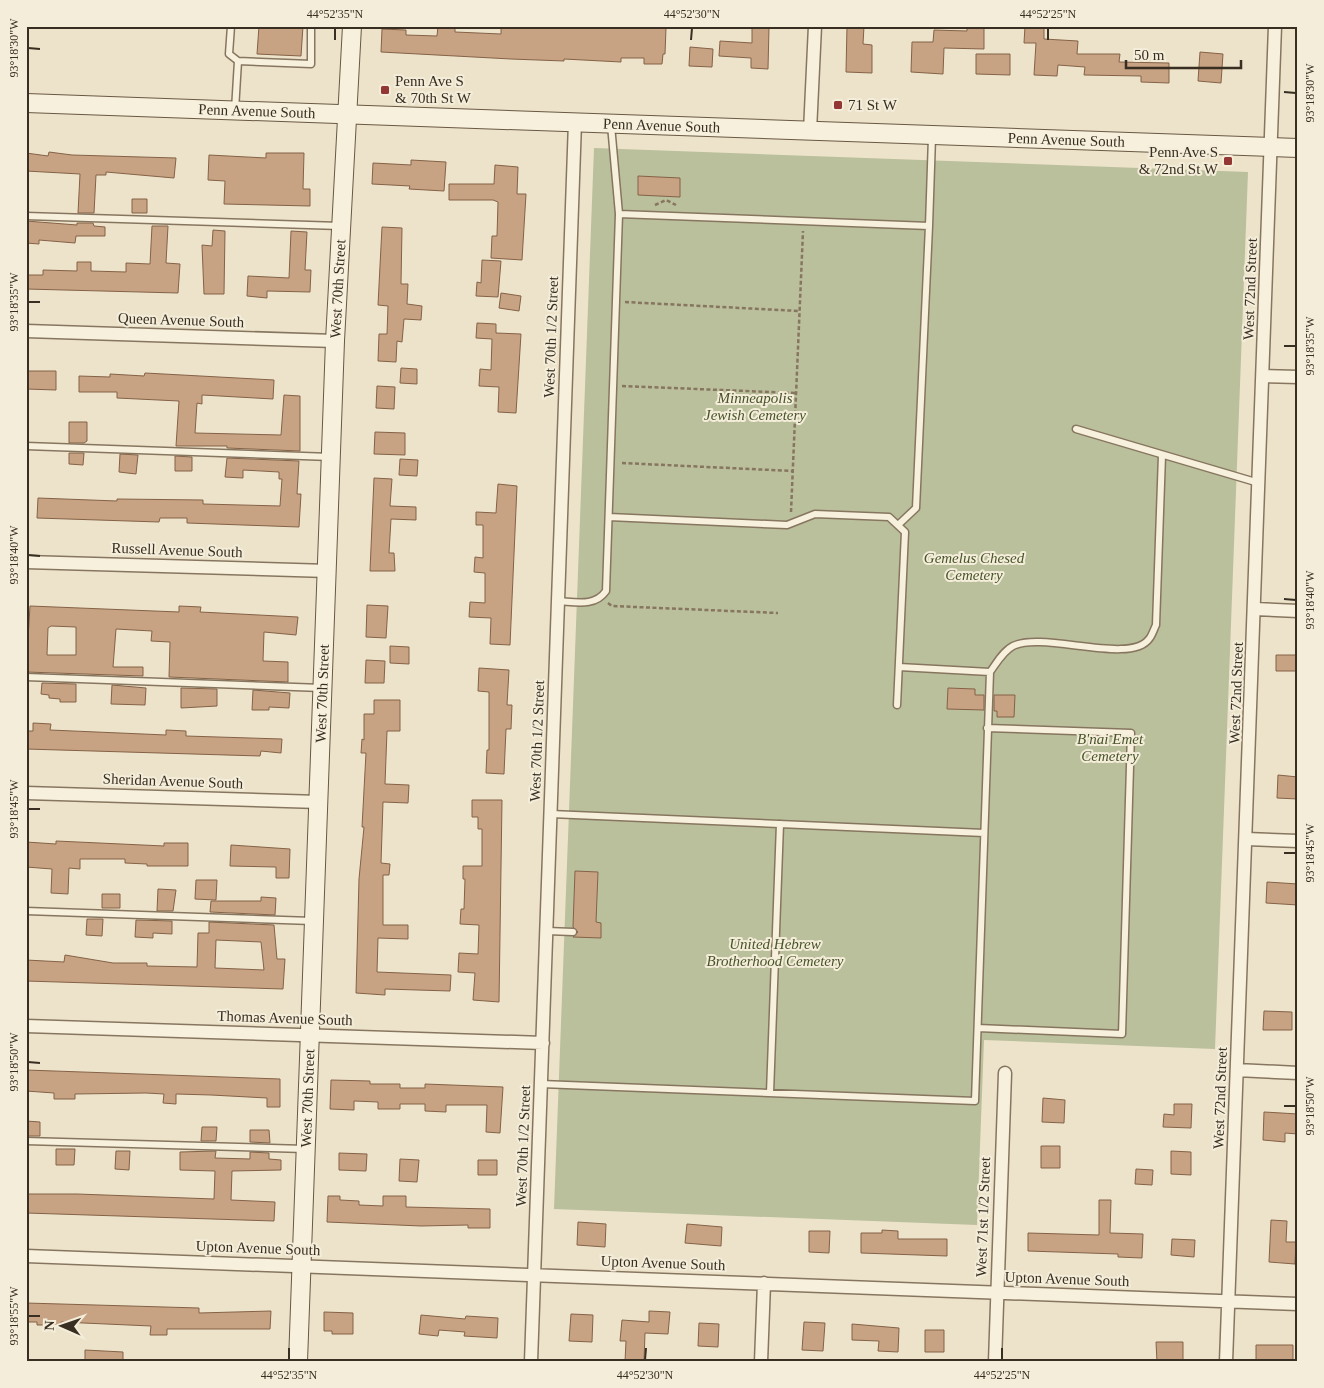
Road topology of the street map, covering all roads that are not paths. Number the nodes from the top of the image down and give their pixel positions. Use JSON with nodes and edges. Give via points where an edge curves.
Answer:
{"nodes":[{"id":1,"x":231,"y":26,"type":"edge"},
{"id":2,"x":311,"y":26,"type":"edge"},
{"id":3,"x":352,"y":26,"type":"edge"},
{"id":4,"x":814,"y":26,"type":"edge"},
{"id":5,"x":1275,"y":26,"type":"edge"},
{"id":6,"x":238,"y":61,"type":"junction"},
{"id":7,"x":26,"y":102,"type":"edge"},
{"id":8,"x":235,"y":110,"type":"junction"},
{"id":9,"x":348,"y":114,"type":"junction"},
{"id":10,"x":575,"y":122,"type":"junction"},
{"id":11,"x":611,"y":124,"type":"junction"},
{"id":12,"x":810,"y":131,"type":"junction"},
{"id":13,"x":932,"y":135,"type":"junction"},
{"id":14,"x":1270,"y":148,"type":"junction"},
{"id":15,"x":1298,"y":148,"type":"edge"},
{"id":16,"x":619,"y":214,"type":"junction"},
{"id":17,"x":26,"y":216,"type":"edge"},
{"id":18,"x":341,"y":226,"type":"junction"},
{"id":19,"x":928,"y":226,"type":"junction"},
{"id":20,"x":26,"y":331,"type":"edge"},
{"id":21,"x":335,"y":341,"type":"junction"},
{"id":22,"x":1264,"y":376,"type":"junction"},
{"id":23,"x":1298,"y":377,"type":"edge"},
{"id":24,"x":1076,"y":429,"type":"dead end"},
{"id":25,"x":26,"y":446,"type":"edge"},
{"id":26,"x":1162,"y":455,"type":"junction"},
{"id":27,"x":332,"y":457,"type":"junction"},
{"id":28,"x":1260,"y":483,"type":"junction"},
{"id":29,"x":609,"y":517,"type":"junction"},
{"id":30,"x":898,"y":525,"type":"junction"},
{"id":31,"x":26,"y":562,"type":"edge"},
{"id":32,"x":328,"y":571,"type":"junction"},
{"id":33,"x":558,"y":601,"type":"junction"},
{"id":34,"x":1255,"y":609,"type":"junction"},
{"id":35,"x":1298,"y":611,"type":"edge"},
{"id":36,"x":899,"y":667,"type":"junction"},
{"id":37,"x":990,"y":672,"type":"junction"},
{"id":38,"x":26,"y":677,"type":"edge"},
{"id":39,"x":323,"y":688,"type":"junction"},
{"id":40,"x":897,"y":705,"type":"dead end"},
{"id":41,"x":988,"y":728,"type":"junction"},
{"id":42,"x":26,"y":793,"type":"edge"},
{"id":43,"x":319,"y":802,"type":"junction"},
{"id":44,"x":551,"y":814,"type":"junction"},
{"id":45,"x":780,"y":824,"type":"junction"},
{"id":46,"x":984,"y":833,"type":"junction"},
{"id":47,"x":1247,"y":839,"type":"junction"},
{"id":48,"x":1298,"y":841,"type":"edge"},
{"id":49,"x":26,"y":911,"type":"edge"},
{"id":50,"x":316,"y":921,"type":"junction"},
{"id":51,"x":547,"y":931,"type":"junction"},
{"id":52,"x":573,"y":932,"type":"dead end"},
{"id":53,"x":26,"y":1026,"type":"edge"},
{"id":54,"x":978,"y":1028,"type":"junction"},
{"id":55,"x":311,"y":1035,"type":"junction"},
{"id":56,"x":542,"y":1043,"type":"junction"},
{"id":57,"x":1237,"y":1070,"type":"junction"},
{"id":58,"x":1005,"y":1073,"type":"dead end"},
{"id":59,"x":1298,"y":1073,"type":"edge"},
{"id":60,"x":541,"y":1084,"type":"junction"},
{"id":61,"x":770,"y":1093,"type":"junction"},
{"id":62,"x":26,"y":1141,"type":"edge"},
{"id":63,"x":307,"y":1150,"type":"junction"},
{"id":64,"x":26,"y":1256,"type":"edge"},
{"id":65,"x":302,"y":1265,"type":"junction"},
{"id":66,"x":534,"y":1274,"type":"junction"},
{"id":67,"x":764,"y":1283,"type":"junction"},
{"id":68,"x":997,"y":1292,"type":"junction"},
{"id":69,"x":1228,"y":1301,"type":"junction"},
{"id":70,"x":1298,"y":1304,"type":"edge"},
{"id":71,"x":298,"y":1362,"type":"edge"},
{"id":72,"x":531,"y":1362,"type":"edge"},
{"id":73,"x":762,"y":1362,"type":"edge"},
{"id":74,"x":995,"y":1362,"type":"edge"},
{"id":75,"x":1226,"y":1362,"type":"edge"}],
"edges":[{"from":1,"to":6,"type":"lane","via":[[229,54]]},
{"from":2,"to":6,"type":"lane","via":[[311,64]]},
{"from":3,"to":9,"type":"street","name":"West 70th Street"},
{"from":4,"to":12,"type":"street"},
{"from":5,"to":14,"type":"street","name":"West 72nd Street"},
{"from":6,"to":8,"type":"lane"},
{"from":7,"to":8,"type":"street","name":"Penn Avenue South"},
{"from":8,"to":9,"type":"street","name":"Penn Avenue South"},
{"from":9,"to":10,"type":"street","name":"Penn Avenue South"},
{"from":9,"to":18,"type":"street","name":"West 70th Street"},
{"from":10,"to":11,"type":"street","name":"Penn Avenue South"},
{"from":10,"to":33,"type":"street","name":"West 70th 1/2 Street"},
{"from":11,"to":12,"type":"street","name":"Penn Avenue South"},
{"from":11,"to":16,"type":"lane"},
{"from":12,"to":13,"type":"street","name":"Penn Avenue South"},
{"from":13,"to":14,"type":"street","name":"Penn Avenue South"},
{"from":13,"to":19,"type":"lane"},
{"from":14,"to":15,"type":"street","name":"Penn Avenue South"},
{"from":14,"to":22,"type":"street","name":"West 72nd Street"},
{"from":16,"to":19,"type":"lane"},
{"from":16,"to":29,"type":"lane"},
{"from":17,"to":18,"type":"lane"},
{"from":18,"to":21,"type":"street","name":"West 70th Street"},
{"from":19,"to":30,"type":"lane","via":[[916,508]]},
{"from":20,"to":21,"type":"street","name":"Queen Avenue South"},
{"from":21,"to":27,"type":"street","name":"West 70th Street"},
{"from":22,"to":23,"type":"street"},
{"from":22,"to":28,"type":"street","name":"West 72nd Street"},
{"from":24,"to":26,"type":"lane"},
{"from":25,"to":27,"type":"lane"},
{"from":26,"to":28,"type":"lane"},
{"from":26,"to":37,"type":"lane","via":[[1156,625],[1149,640],[1132,650],[1032,643],[1013,646]]},
{"from":27,"to":32,"type":"street","name":"West 70th Street"},
{"from":28,"to":34,"type":"street","name":"West 72nd Street"},
{"from":29,"to":30,"type":"lane","via":[[787,526],[815,514],[889,517]]},
{"from":29,"to":33,"type":"lane","via":[[606,591],[601,599],[594,602]]},
{"from":30,"to":36,"type":"lane","via":[[904,532]]},
{"from":31,"to":32,"type":"street","name":"Russell Avenue South"},
{"from":32,"to":39,"type":"street","name":"West 70th Street"},
{"from":33,"to":44,"type":"street","name":"West 70th 1/2 Street"},
{"from":34,"to":35,"type":"street"},
{"from":34,"to":47,"type":"street","name":"West 72nd Street"},
{"from":36,"to":37,"type":"lane"},
{"from":36,"to":40,"type":"lane"},
{"from":37,"to":41,"type":"lane"},
{"from":38,"to":39,"type":"lane"},
{"from":39,"to":43,"type":"street","name":"West 70th Street"},
{"from":41,"to":46,"type":"lane"},
{"from":41,"to":54,"type":"lane","via":[[1131,733],[1122,1034]]},
{"from":42,"to":43,"type":"street","name":"Sheridan Avenue South"},
{"from":43,"to":50,"type":"street","name":"West 70th Street"},
{"from":44,"to":45,"type":"lane"},
{"from":44,"to":51,"type":"street","name":"West 70th 1/2 Street"},
{"from":45,"to":46,"type":"lane"},
{"from":45,"to":61,"type":"lane"},
{"from":46,"to":54,"type":"lane"},
{"from":47,"to":48,"type":"street"},
{"from":47,"to":57,"type":"street","name":"West 72nd Street"},
{"from":49,"to":50,"type":"lane"},
{"from":50,"to":55,"type":"street","name":"West 70th Street"},
{"from":51,"to":52,"type":"lane"},
{"from":51,"to":56,"type":"street","name":"West 70th 1/2 Street"},
{"from":53,"to":55,"type":"street","name":"Thomas Avenue South"},
{"from":54,"to":61,"type":"lane","via":[[975,1101]]},
{"from":55,"to":56,"type":"street","name":"Thomas Avenue South"},
{"from":55,"to":63,"type":"street","name":"West 70th Street"},
{"from":56,"to":60,"type":"street","name":"West 70th 1/2 Street"},
{"from":57,"to":59,"type":"street"},
{"from":57,"to":69,"type":"street","name":"West 72nd Street"},
{"from":58,"to":68,"type":"street","name":"West 71st 1/2 Street"},
{"from":60,"to":61,"type":"lane"},
{"from":60,"to":66,"type":"street","name":"West 70th 1/2 Street"},
{"from":62,"to":63,"type":"lane"},
{"from":63,"to":65,"type":"street","name":"West 70th Street"},
{"from":64,"to":65,"type":"street","name":"Upton Avenue South"},
{"from":65,"to":66,"type":"street","name":"Upton Avenue South"},
{"from":65,"to":71,"type":"street","name":"West 70th Street"},
{"from":66,"to":67,"type":"street","name":"Upton Avenue South"},
{"from":66,"to":72,"type":"street","name":"West 70th 1/2 Street"},
{"from":67,"to":68,"type":"street","name":"Upton Avenue South"},
{"from":67,"to":73,"type":"street"},
{"from":68,"to":69,"type":"street","name":"Upton Avenue South"},
{"from":68,"to":74,"type":"street","name":"West 71st 1/2 Street"},
{"from":69,"to":70,"type":"street","name":"Upton Avenue South"},
{"from":69,"to":75,"type":"street","name":"West 72nd Street"}]}
